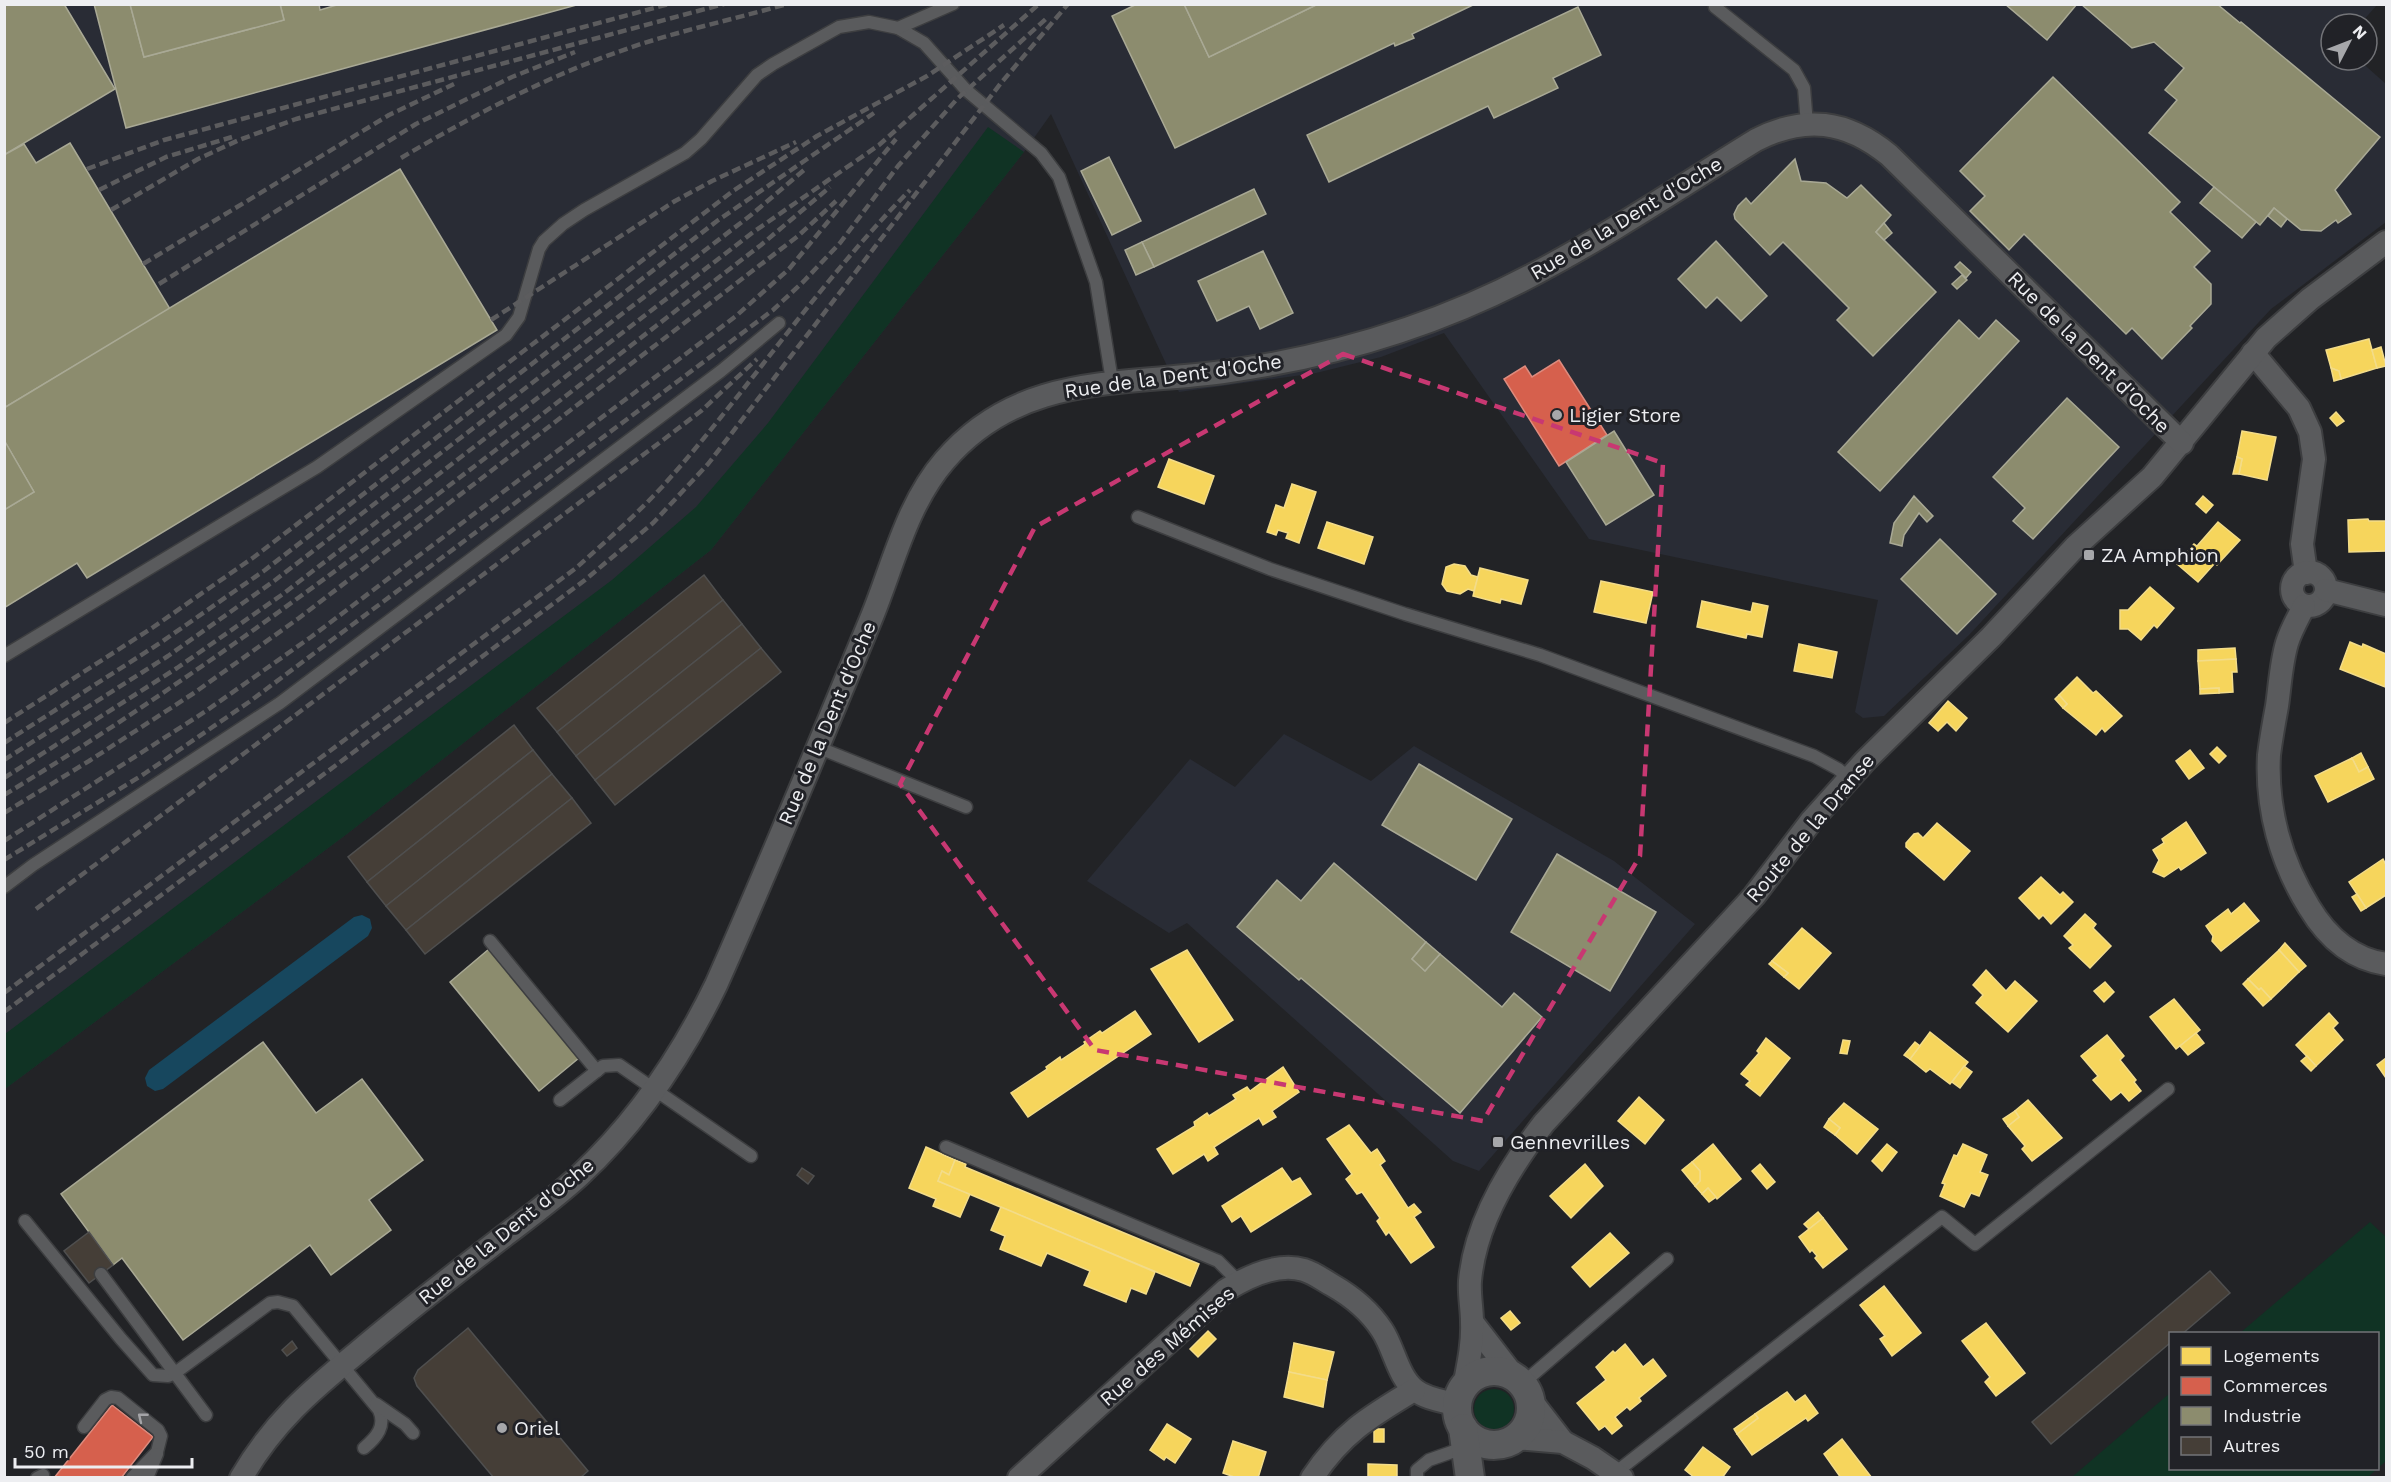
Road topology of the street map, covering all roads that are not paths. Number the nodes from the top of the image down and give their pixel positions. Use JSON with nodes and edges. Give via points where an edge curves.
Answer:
{"nodes":[{"id":1,"x":953,"y":4,"type":"edge"},
{"id":2,"x":1715,"y":7,"type":"dead end"},
{"id":3,"x":898,"y":28,"type":"junction"},
{"id":4,"x":1807,"y":124,"type":"junction"},
{"id":5,"x":2386,"y":242,"type":"edge"},
{"id":6,"x":779,"y":323,"type":"dead end"},
{"id":7,"x":2253,"y":353,"type":"junction"},
{"id":8,"x":1112,"y":381,"type":"junction"},
{"id":9,"x":2181,"y":443,"type":"junction"},
{"id":10,"x":1138,"y":517,"type":"dead end"},
{"id":11,"x":2306,"y":573,"type":"junction"},
{"id":12,"x":2326,"y":590,"type":"junction"},
{"id":13,"x":2386,"y":605,"type":"edge"},
{"id":14,"x":2304,"y":606,"type":"junction"},
{"id":15,"x":4,"y":656,"type":"edge"},
{"id":16,"x":817,"y":747,"type":"junction"},
{"id":17,"x":1849,"y":778,"type":"junction"},
{"id":18,"x":966,"y":807,"type":"dead end"},
{"id":19,"x":4,"y":887,"type":"edge"},
{"id":20,"x":490,"y":941,"type":"dead end"},
{"id":21,"x":2386,"y":964,"type":"edge"},
{"id":22,"x":597,"y":1071,"type":"junction"},
{"id":23,"x":654,"y":1089,"type":"junction"},
{"id":24,"x":2168,"y":1089,"type":"dead end"},
{"id":25,"x":560,"y":1100,"type":"dead end"},
{"id":26,"x":946,"y":1147,"type":"dead end"},
{"id":27,"x":751,"y":1156,"type":"dead end"},
{"id":28,"x":25,"y":1221,"type":"dead end"},
{"id":29,"x":1667,"y":1259,"type":"dead end"},
{"id":30,"x":101,"y":1274,"type":"dead end"},
{"id":31,"x":1239,"y":1282,"type":"junction"},
{"id":32,"x":1472,"y":1322,"type":"junction"},
{"id":33,"x":342,"y":1365,"type":"junction"},
{"id":34,"x":175,"y":1373,"type":"junction"},
{"id":35,"x":1522,"y":1387,"type":"junction"},
{"id":36,"x":1414,"y":1390,"type":"junction"},
{"id":37,"x":375,"y":1404,"type":"junction"},
{"id":38,"x":206,"y":1415,"type":"dead end"},
{"id":39,"x":1463,"y":1417,"type":"junction"},
{"id":40,"x":84,"y":1427,"type":"dead end"},
{"id":41,"x":413,"y":1433,"type":"dead end"},
{"id":42,"x":1510,"y":1440,"type":"junction"},
{"id":43,"x":1563,"y":1442,"type":"junction"},
{"id":44,"x":364,"y":1448,"type":"dead end"},
{"id":45,"x":157,"y":1452,"type":"junction"},
{"id":46,"x":1619,"y":1475,"type":"edge"},
{"id":47,"x":132,"y":1478,"type":"edge"},
{"id":48,"x":147,"y":1478,"type":"edge"},
{"id":49,"x":241,"y":1478,"type":"edge"},
{"id":50,"x":1019,"y":1478,"type":"edge"},
{"id":51,"x":1312,"y":1478,"type":"edge"},
{"id":52,"x":1417,"y":1478,"type":"edge"},
{"id":53,"x":1470,"y":1478,"type":"edge"},
{"id":54,"x":1484,"y":1478,"type":"edge"}],
"edges":[{"from":1,"to":3,"type":"lane"},
{"from":2,"to":4,"type":"lane","via":[[1794,70],[1804,88]]},
{"from":3,"to":8,"type":"lane","via":[[924,43],[966,90],[1041,153],[1059,177],[1096,282]]},
{"from":3,"to":15,"type":"lane","via":[[869,22],[839,27],[757,75],[685,153],[554,231],[539,249],[519,317],[506,334],[318,467]]},
{"from":4,"to":8,"type":"street","name":"Rue de la Dent d'Oche","via":[[1764,136],[1543,269],[1438,317],[1355,345],[1270,364]]},
{"from":4,"to":9,"type":"street","name":"Rue de la Dent d'Oche","via":[[1834,126],[1859,134],[1889,155]]},
{"from":5,"to":7,"type":"street","name":"Route de la Dranse","via":[[2295,312]]},
{"from":6,"to":19,"type":"lane","via":[[280,703]]},
{"from":7,"to":9,"type":"street","name":"Route de la Dranse"},
{"from":7,"to":11,"type":"street","via":[[2299,408],[2310,432],[2314,459],[2302,544]]},
{"from":8,"to":16,"type":"street","name":"Rue de la Dent d'Oche","via":[[1061,390],[1016,406],[975,430],[942,464],[927,483],[906,526]]},
{"from":9,"to":17,"type":"street","name":"Route de la Dranse","via":[[2141,488],[2075,547],[1991,638]]},
{"from":10,"to":17,"type":"lane","via":[[1270,569],[1628,687],[1814,756]]},
{"from":11,"to":12,"type":"street","via":[[2320,577]]},
{"from":11,"to":14,"type":"street","via":[[2294,581],[2292,588]]},
{"from":12,"to":13,"type":"street"},
{"from":12,"to":14,"type":"street","via":[[2319,603]]},
{"from":14,"to":21,"type":"street","via":[[2288,642],[2270,755],[2269,782],[2277,836],[2292,877],[2328,934],[2350,952]]},
{"from":16,"to":18,"type":"lane"},
{"from":16,"to":23,"type":"street","name":"Rue de la Dent d'Oche","via":[[716,985]]},
{"from":17,"to":32,"type":"street","name":"Route de la Dranse","via":[[1754,896],[1529,1142],[1505,1181],[1479,1239],[1470,1280]]},
{"from":20,"to":22,"type":"lane"},
{"from":22,"to":23,"type":"lane","via":[[603,1066],[619,1065]]},
{"from":22,"to":25,"type":"lane"},
{"from":23,"to":27,"type":"lane"},
{"from":23,"to":33,"type":"street","name":"Rue de la Dent d'Oche","via":[[601,1154],[571,1183]]},
{"from":24,"to":46,"type":"lane","via":[[1975,1244],[1942,1217]]},
{"from":26,"to":31,"type":"lane","via":[[1218,1261]]},
{"from":28,"to":34,"type":"lane","via":[[147,1370],[160,1377]]},
{"from":29,"to":35,"type":"lane"},
{"from":30,"to":34,"type":"lane"},
{"from":31,"to":36,"type":"street","name":"Rue des Mémises","via":[[1274,1270],[1302,1269],[1350,1295],[1382,1330]]},
{"from":31,"to":50,"type":"street","name":"Rue des Mémises"},
{"from":32,"to":35,"type":"street"},
{"from":32,"to":39,"type":"street","name":"Route de la Dranse"},
{"from":33,"to":34,"type":"lane","via":[[293,1306],[278,1302],[263,1307]]},
{"from":33,"to":37,"type":"lane"},
{"from":33,"to":49,"type":"street","name":"Rue de la Dent d'Oche","via":[[275,1426]]},
{"from":34,"to":38,"type":"lane"},
{"from":35,"to":39,"type":"street","via":[[1507,1374],[1491,1372],[1476,1376]]},
{"from":35,"to":42,"type":"street","via":[[1529,1418],[1522,1431]]},
{"from":35,"to":43,"type":"street"},
{"from":36,"to":39,"type":"street"},
{"from":36,"to":51,"type":"street","via":[[1346,1435]]},
{"from":37,"to":41,"type":"lane"},
{"from":37,"to":44,"type":"lane","via":[[381,1416],[380,1429]]},
{"from":39,"to":42,"type":"street","via":[[1469,1435],[1482,1443]]},
{"from":39,"to":52,"type":"lane","via":[[1417,1470]]},
{"from":39,"to":53,"type":"street"},
{"from":45,"to":40,"type":"lane","one_way":true,"via":[[161,1436],[158,1430],[115,1397],[105,1400]]},
{"from":42,"to":43,"type":"street"},
{"from":42,"to":54,"type":"street"},
{"from":43,"to":46,"type":"street"},
{"from":45,"to":47,"type":"lane"},
{"from":45,"to":48,"type":"lane"}]}
